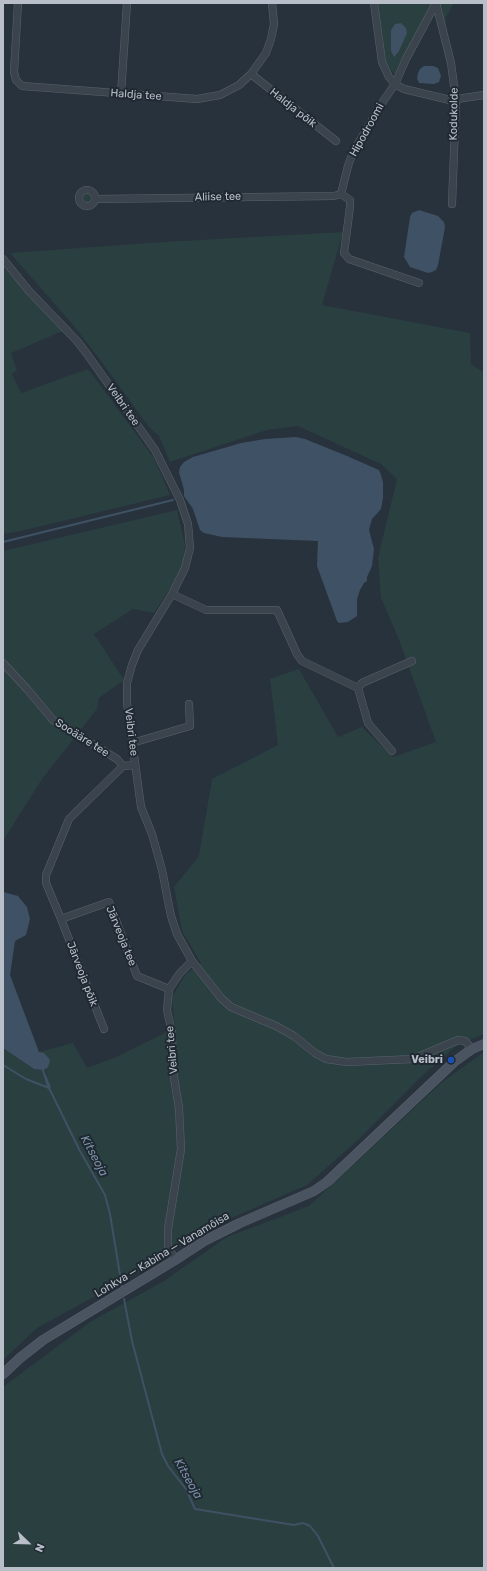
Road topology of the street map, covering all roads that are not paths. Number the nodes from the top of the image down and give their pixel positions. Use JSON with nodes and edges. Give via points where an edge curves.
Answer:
{"nodes":[{"id":1,"x":18,"y":3,"type":"edge"},
{"id":2,"x":127,"y":3,"type":"edge"},
{"id":3,"x":272,"y":3,"type":"edge"},
{"id":4,"x":374,"y":3,"type":"edge"},
{"id":5,"x":436,"y":3,"type":"edge"},
{"id":6,"x":251,"y":74,"type":"junction"},
{"id":7,"x":395,"y":84,"type":"junction"},
{"id":8,"x":121,"y":94,"type":"junction"},
{"id":9,"x":484,"y":95,"type":"edge"},
{"id":10,"x":456,"y":100,"type":"junction"},
{"id":11,"x":336,"y":141,"type":"dead end"},
{"id":12,"x":340,"y":194,"type":"junction"},
{"id":13,"x":94,"y":199,"type":"dead end"},
{"id":14,"x":452,"y":204,"type":"dead end"},
{"id":15,"x":3,"y":259,"type":"edge"},
{"id":16,"x":419,"y":283,"type":"dead end"},
{"id":17,"x":172,"y":594,"type":"junction"},
{"id":18,"x":412,"y":661,"type":"dead end"},
{"id":19,"x":3,"y":663,"type":"edge"},
{"id":20,"x":358,"y":688,"type":"junction"},
{"id":21,"x":189,"y":704,"type":"dead end"},
{"id":22,"x":132,"y":743,"type":"junction"},
{"id":23,"x":392,"y":751,"type":"dead end"},
{"id":24,"x":135,"y":765,"type":"junction"},
{"id":25,"x":123,"y":766,"type":"junction"},
{"id":26,"x":61,"y":919,"type":"junction"},
{"id":27,"x":192,"y":961,"type":"junction"},
{"id":28,"x":169,"y":989,"type":"junction"},
{"id":29,"x":104,"y":1029,"type":"dead end"},
{"id":30,"x":484,"y":1044,"type":"edge"},
{"id":31,"x":472,"y":1050,"type":"junction"},
{"id":32,"x":175,"y":1260,"type":"junction"},
{"id":33,"x":3,"y":1374,"type":"edge"}],
"edges":[{"from":1,"to":8,"type":"street","name":"Haldja tee","via":[[14,72],[20,85]]},
{"from":2,"to":8,"type":"street"},
{"from":3,"to":6,"type":"street","name":"Haldja tee","via":[[274,24],[271,39],[266,53]]},
{"from":4,"to":7,"type":"street","via":[[382,62]]},
{"from":5,"to":7,"type":"street","name":"Hipodroomi"},
{"from":5,"to":10,"type":"street","name":"Kodukolde","via":[[452,62]]},
{"from":6,"to":8,"type":"street","name":"Haldja tee","via":[[231,90],[212,97],[197,99]]},
{"from":6,"to":11,"type":"street","name":"Haldja põik"},
{"from":7,"to":10,"type":"street","via":[[404,89]]},
{"from":7,"to":12,"type":"street","name":"Hipodroomi","via":[[353,152]]},
{"from":9,"to":10,"type":"street"},
{"from":10,"to":14,"type":"street","name":"Kodukolde"},
{"from":12,"to":13,"type":"street","name":"Aliise tee"},
{"from":12,"to":16,"type":"street","via":[[350,200],[344,253],[349,259]]},
{"from":15,"to":17,"type":"street","name":"Veibri tee","via":[[77,341],[155,450],[180,500],[188,524],[188,558]]},
{"from":17,"to":20,"type":"street","via":[[206,610],[277,610],[302,662]]},
{"from":17,"to":22,"type":"street","name":"Veibri tee","via":[[147,634],[132,665],[127,683]]},
{"from":18,"to":20,"type":"street","via":[[362,683]]},
{"from":19,"to":25,"type":"street","name":"Sooääre tee","via":[[53,720],[117,759]]},
{"from":20,"to":23,"type":"street","via":[[368,722]]},
{"from":21,"to":22,"type":"street","via":[[190,726]]},
{"from":22,"to":24,"type":"street","name":"Veibri tee"},
{"from":24,"to":25,"type":"street"},
{"from":24,"to":27,"type":"street","name":"Veibri tee","via":[[141,807],[162,870],[171,916],[177,934]]},
{"from":25,"to":26,"type":"street","via":[[76,811],[66,825],[46,875],[46,882]]},
{"from":26,"to":28,"type":"street","name":"Järveoja tee","via":[[109,902],[137,976]]},
{"from":26,"to":29,"type":"street","name":"Järveoja põik"},
{"from":27,"to":28,"type":"street"},
{"from":27,"to":31,"type":"street","name":"Veibri tee","via":[[231,1007],[276,1026],[326,1058],[347,1062],[413,1059],[458,1040],[465,1041]]},
{"from":28,"to":32,"type":"street","name":"Veibri tee","via":[[168,1010],[172,1033],[173,1072],[180,1108],[181,1149],[168,1230],[168,1246]]},
{"from":30,"to":31,"type":"street","name":"Lohkva — Kabina — Vanamõisa"},
{"from":31,"to":32,"type":"street","name":"Lohkva — Kabina — Vanamõisa","via":[[444,1070],[321,1186],[226,1229]]},
{"from":32,"to":33,"type":"street","name":"Lohkva — Kabina — Vanamõisa","via":[[43,1340]]}]}
